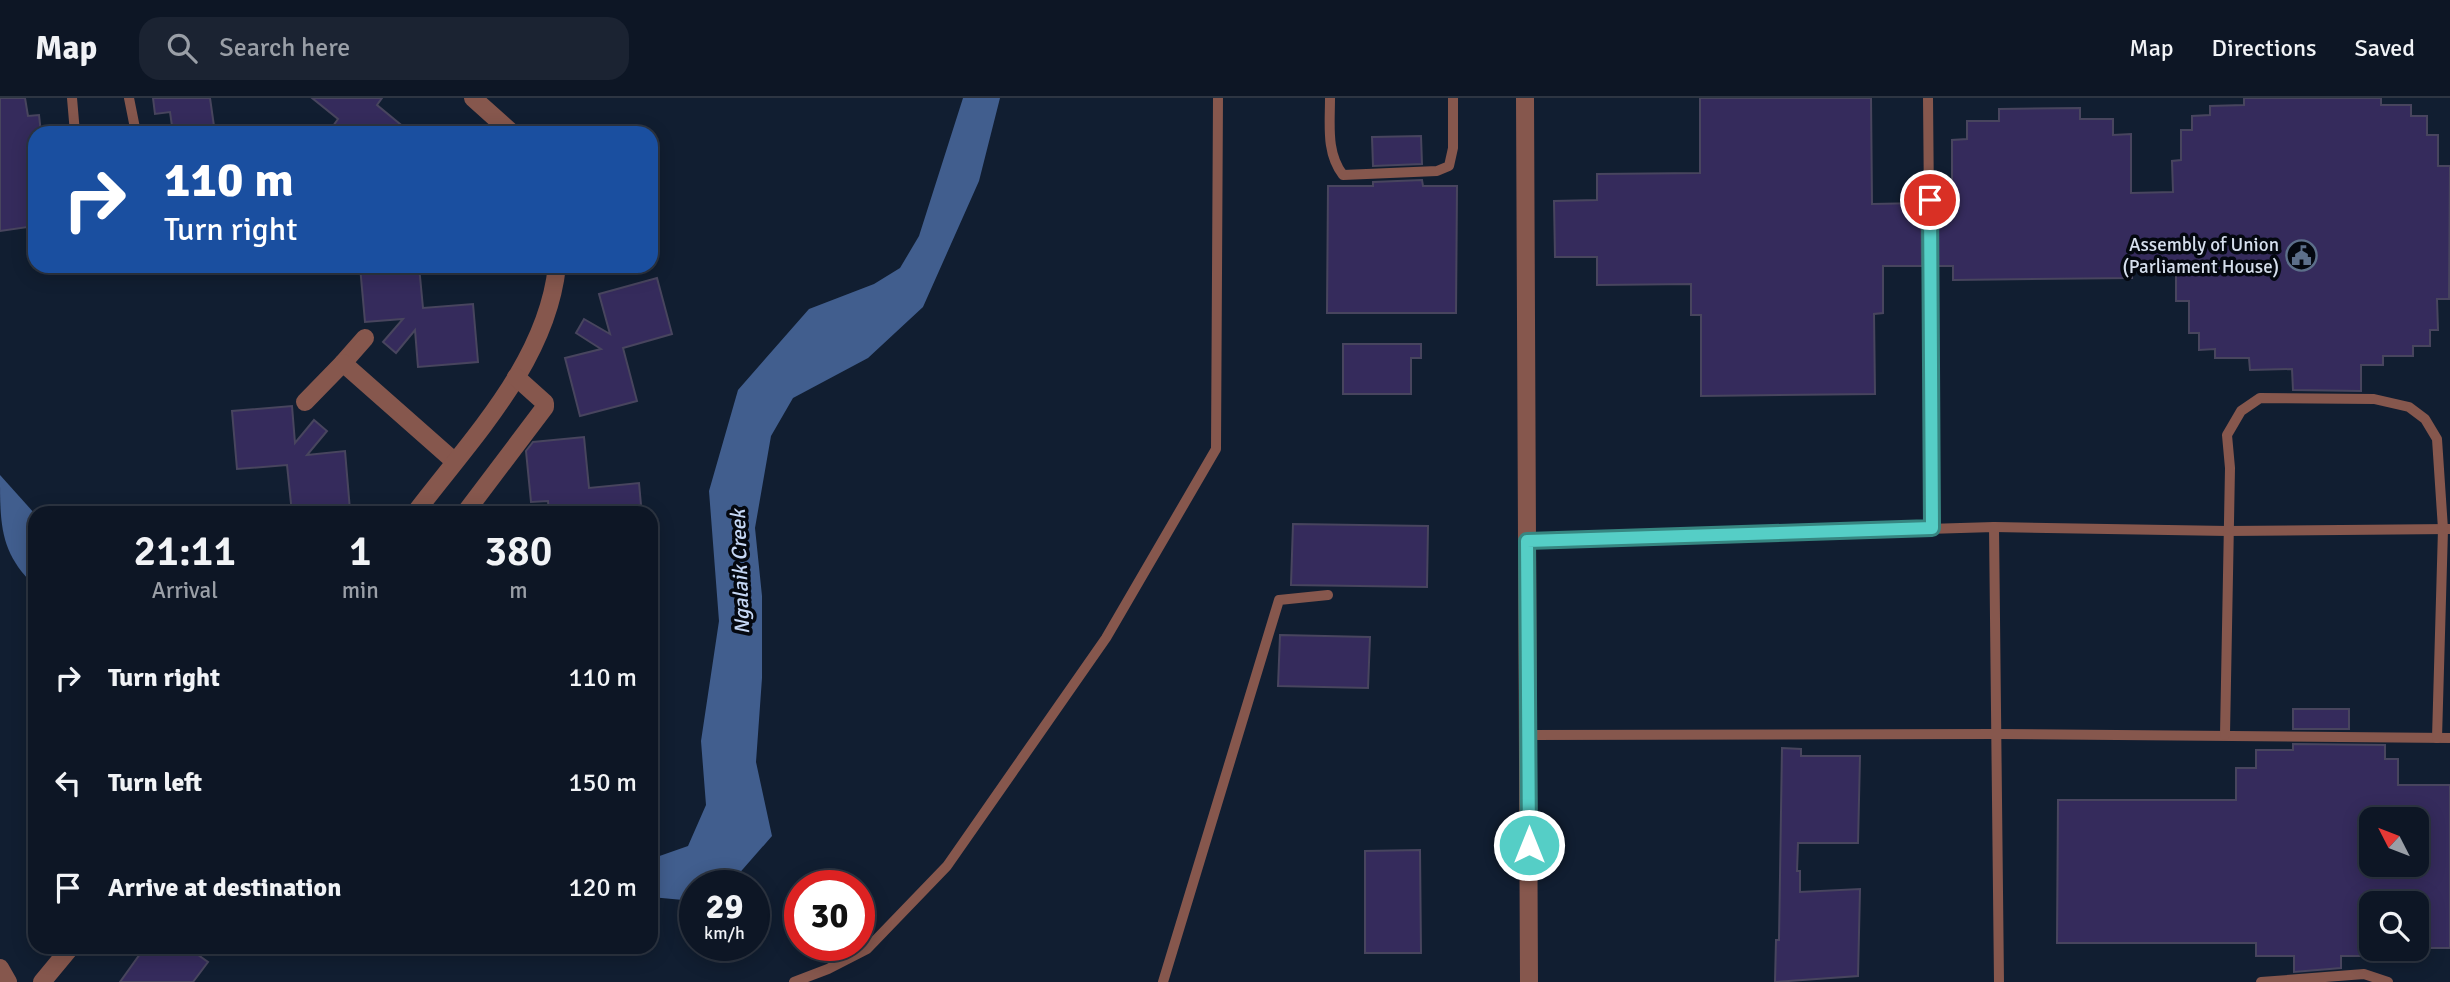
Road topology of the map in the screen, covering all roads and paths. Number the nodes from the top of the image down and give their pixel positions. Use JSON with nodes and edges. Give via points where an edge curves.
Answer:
{"nodes":[{"id":1,"x":72,"y":98,"type":"edge"},
{"id":2,"x":129,"y":98,"type":"edge"},
{"id":3,"x":473,"y":98,"type":"edge"},
{"id":4,"x":1218,"y":98,"type":"edge"},
{"id":5,"x":1330,"y":98,"type":"edge"},
{"id":6,"x":1453,"y":98,"type":"edge"},
{"id":7,"x":1525,"y":98,"type":"edge"},
{"id":8,"x":1928,"y":98,"type":"edge"},
{"id":9,"x":74,"y":126,"type":"edge"},
{"id":10,"x":135,"y":126,"type":"edge"},
{"id":11,"x":504,"y":126,"type":"edge"},
{"id":12,"x":556,"y":273,"type":"edge"},
{"id":13,"x":365,"y":338,"type":"dead end"},
{"id":14,"x":343,"y":363,"type":"junction"},
{"id":15,"x":516,"y":377,"type":"junction"},
{"id":16,"x":305,"y":402,"type":"dead end"},
{"id":17,"x":454,"y":461,"type":"junction"},
{"id":18,"x":420,"y":506,"type":"edge"},
{"id":19,"x":470,"y":506,"type":"edge"},
{"id":20,"x":1994,"y":527,"type":"junction"},
{"id":21,"x":1932,"y":528,"type":"junction"},
{"id":22,"x":2446,"y":529,"type":"edge"},
{"id":23,"x":2228,"y":531,"type":"junction"},
{"id":24,"x":1527,"y":541,"type":"junction"},
{"id":25,"x":1328,"y":596,"type":"dead end"},
{"id":26,"x":1996,"y":734,"type":"junction"},
{"id":27,"x":1528,"y":735,"type":"junction"},
{"id":28,"x":2225,"y":735,"type":"junction"},
{"id":29,"x":2437,"y":738,"type":"junction"},
{"id":30,"x":2450,"y":738,"type":"edge"},
{"id":31,"x":65,"y":954,"type":"edge"},
{"id":32,"x":0,"y":968,"type":"edge"},
{"id":33,"x":8,"y":982,"type":"edge"},
{"id":34,"x":42,"y":982,"type":"edge"},
{"id":35,"x":794,"y":982,"type":"edge"},
{"id":36,"x":1163,"y":982,"type":"edge"},
{"id":37,"x":1529,"y":982,"type":"edge"},
{"id":38,"x":1999,"y":982,"type":"edge"},
{"id":39,"x":2261,"y":982,"type":"edge"},
{"id":40,"x":2388,"y":982,"type":"edge"}],
"edges":[{"from":1,"to":9,"type":"lane"},
{"from":2,"to":10,"type":"lane"},
{"from":3,"to":11,"type":"street"},
{"from":4,"to":35,"type":"lane","via":[[1216,449],[1106,638],[947,866],[867,948]]},
{"from":5,"to":6,"type":"lane","via":[[1331,150],[1343,175],[1437,171],[1448,166],[1453,148]]},
{"from":7,"to":24,"type":"street"},
{"from":8,"to":21,"type":"lane"},
{"from":12,"to":15,"type":"street","via":[[547,321]]},
{"from":13,"to":14,"type":"street"},
{"from":14,"to":16,"type":"street"},
{"from":14,"to":17,"type":"street"},
{"from":15,"to":17,"type":"street"},
{"from":15,"to":19,"type":"street","via":[[545,407]]},
{"from":17,"to":18,"type":"street"},
{"from":20,"to":21,"type":"lane"},
{"from":20,"to":23,"type":"lane"},
{"from":20,"to":26,"type":"lane"},
{"from":21,"to":24,"type":"lane"},
{"from":22,"to":23,"type":"lane"},
{"from":22,"to":23,"type":"lane","via":[[2437,439],[2425,419],[2409,407],[2374,399],[2260,398],[2241,411],[2227,435]]},
{"from":22,"to":29,"type":"lane"},
{"from":23,"to":28,"type":"lane"},
{"from":24,"to":27,"type":"street"},
{"from":25,"to":36,"type":"lane","via":[[1279,600]]},
{"from":26,"to":27,"type":"lane"},
{"from":26,"to":28,"type":"lane"},
{"from":26,"to":38,"type":"lane"},
{"from":27,"to":37,"type":"street"},
{"from":28,"to":29,"type":"lane"},
{"from":29,"to":30,"type":"lane"},
{"from":31,"to":34,"type":"street"},
{"from":32,"to":33,"type":"street"},
{"from":39,"to":40,"type":"lane","via":[[2364,974]]}]}
